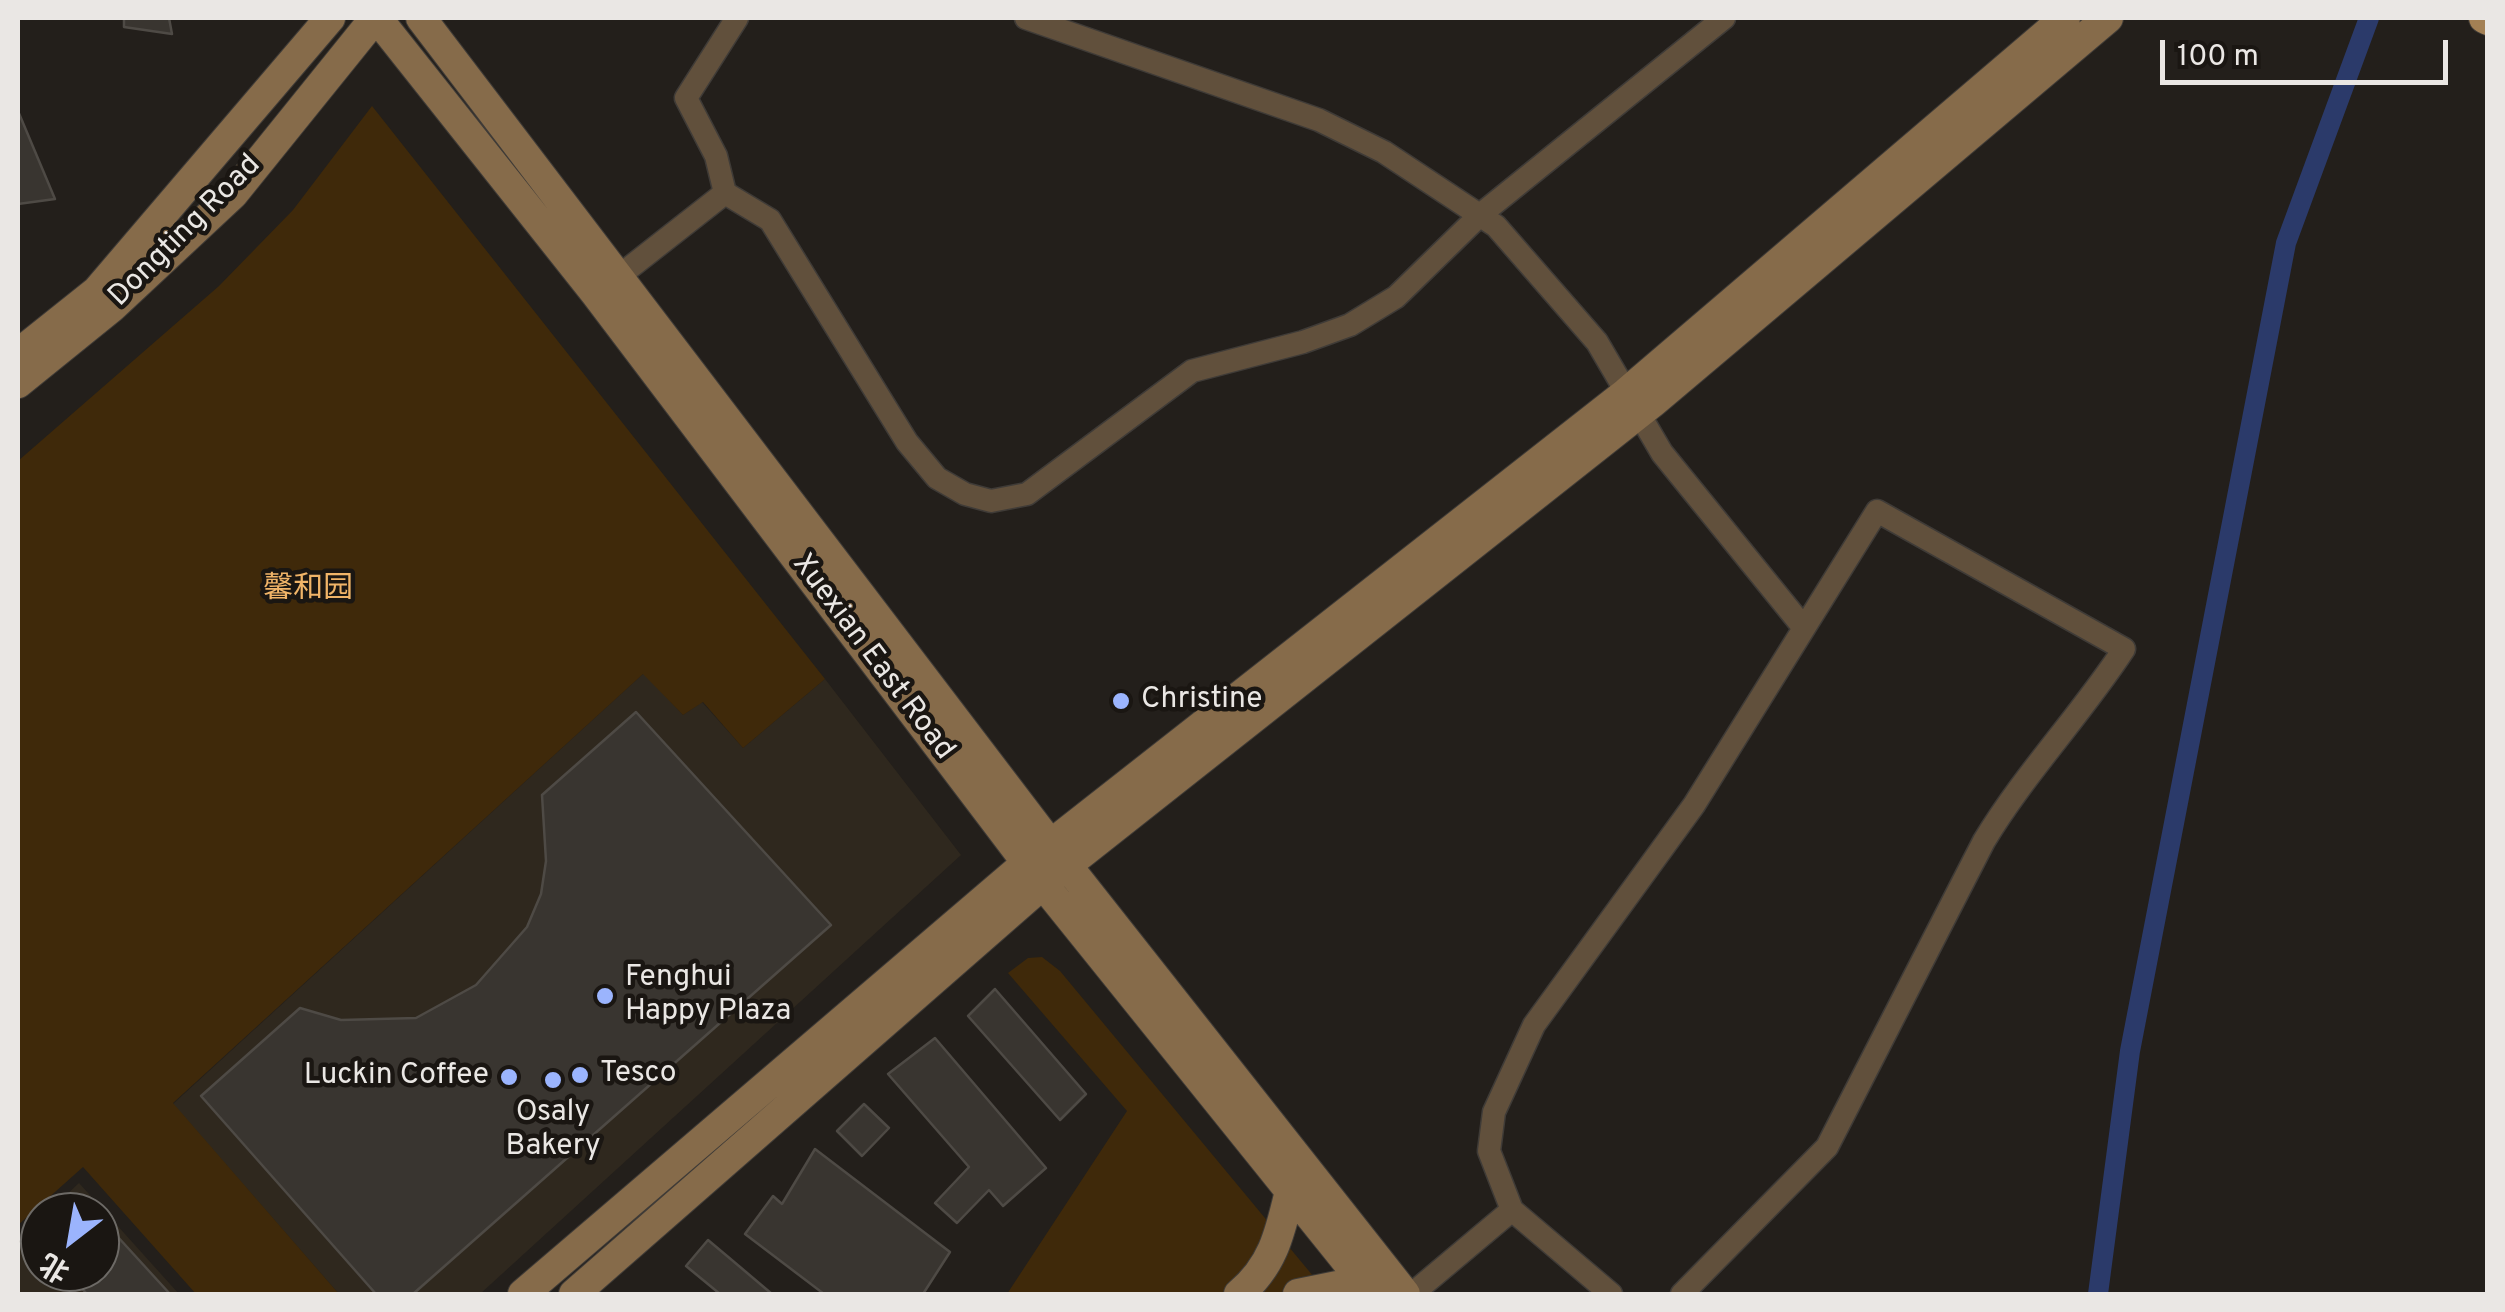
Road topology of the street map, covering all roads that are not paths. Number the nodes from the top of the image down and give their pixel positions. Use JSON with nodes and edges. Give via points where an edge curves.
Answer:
{"nodes":[{"id":1,"x":330,"y":18,"type":"edge"},
{"id":2,"x":376,"y":18,"type":"edge"},
{"id":3,"x":421,"y":18,"type":"edge"},
{"id":4,"x":738,"y":18,"type":"edge"},
{"id":5,"x":1026,"y":18,"type":"edge"},
{"id":6,"x":1724,"y":18,"type":"edge"},
{"id":7,"x":2065,"y":18,"type":"edge"},
{"id":8,"x":2108,"y":18,"type":"edge"},
{"id":9,"x":725,"y":193,"type":"junction"},
{"id":10,"x":1480,"y":215,"type":"junction"},
{"id":11,"x":606,"y":286,"type":"junction"},
{"id":12,"x":18,"y":354,"type":"edge"},
{"id":13,"x":18,"y":383,"type":"edge"},
{"id":14,"x":1632,"y":403,"type":"junction"},
{"id":15,"x":1804,"y":628,"type":"junction"},
{"id":16,"x":1047,"y":864,"type":"junction"},
{"id":17,"x":1290,"y":1191,"type":"junction"},
{"id":18,"x":1512,"y":1210,"type":"junction"},
{"id":19,"x":1367,"y":1288,"type":"edge"},
{"id":20,"x":524,"y":1294,"type":"edge"},
{"id":21,"x":574,"y":1294,"type":"edge"},
{"id":22,"x":1239,"y":1294,"type":"edge"},
{"id":23,"x":1298,"y":1294,"type":"edge"},
{"id":24,"x":1408,"y":1294,"type":"edge"},
{"id":25,"x":1610,"y":1294,"type":"edge"},
{"id":26,"x":1682,"y":1294,"type":"edge"}],
"edges":[{"from":1,"to":12,"type":"main road","name":"Dongting Road","via":[[97,291]]},
{"from":2,"to":11,"type":"main road","name":"Xuexian East Road"},
{"from":2,"to":13,"type":"main road","name":"Dongting Road","via":[[233,194],[112,308]]},
{"from":3,"to":11,"type":"main road","name":"Xuexian East Road"},
{"from":4,"to":9,"type":"street","via":[[686,98],[716,156]]},
{"from":5,"to":10,"type":"street","via":[[1319,120],[1384,152]]},
{"from":6,"to":10,"type":"street"},
{"from":7,"to":14,"type":"main road"},
{"from":8,"to":14,"type":"main road"},
{"from":9,"to":10,"type":"street","via":[[770,220],[907,442],[937,478],[992,501],[1027,494],[1192,371],[1350,325],[1396,297]]},
{"from":9,"to":11,"type":"street"},
{"from":10,"to":14,"type":"street","via":[[1597,342]]},
{"from":11,"to":16,"type":"main road","name":"Xuexian East Road"},
{"from":14,"to":15,"type":"street","via":[[1662,453]]},
{"from":14,"to":16,"type":"main road"},
{"from":15,"to":18,"type":"street","via":[[1694,805],[1534,1024],[1494,1112],[1489,1151]]},
{"from":15,"to":26,"type":"street","via":[[1877,511],[2124,649],[1998,818],[1827,1147]]},
{"from":16,"to":17,"type":"main road","name":"Xuexian East Road"},
{"from":16,"to":20,"type":"main road"},
{"from":16,"to":21,"type":"main road"},
{"from":16,"to":24,"type":"main road","name":"Xuexian East Road"},
{"from":17,"to":19,"type":"main road","name":"Xuexian East Road"},
{"from":17,"to":22,"type":"main road","via":[[1267,1266]]},
{"from":18,"to":24,"type":"street"},
{"from":18,"to":25,"type":"street"},
{"from":19,"to":23,"type":"main road"}]}
